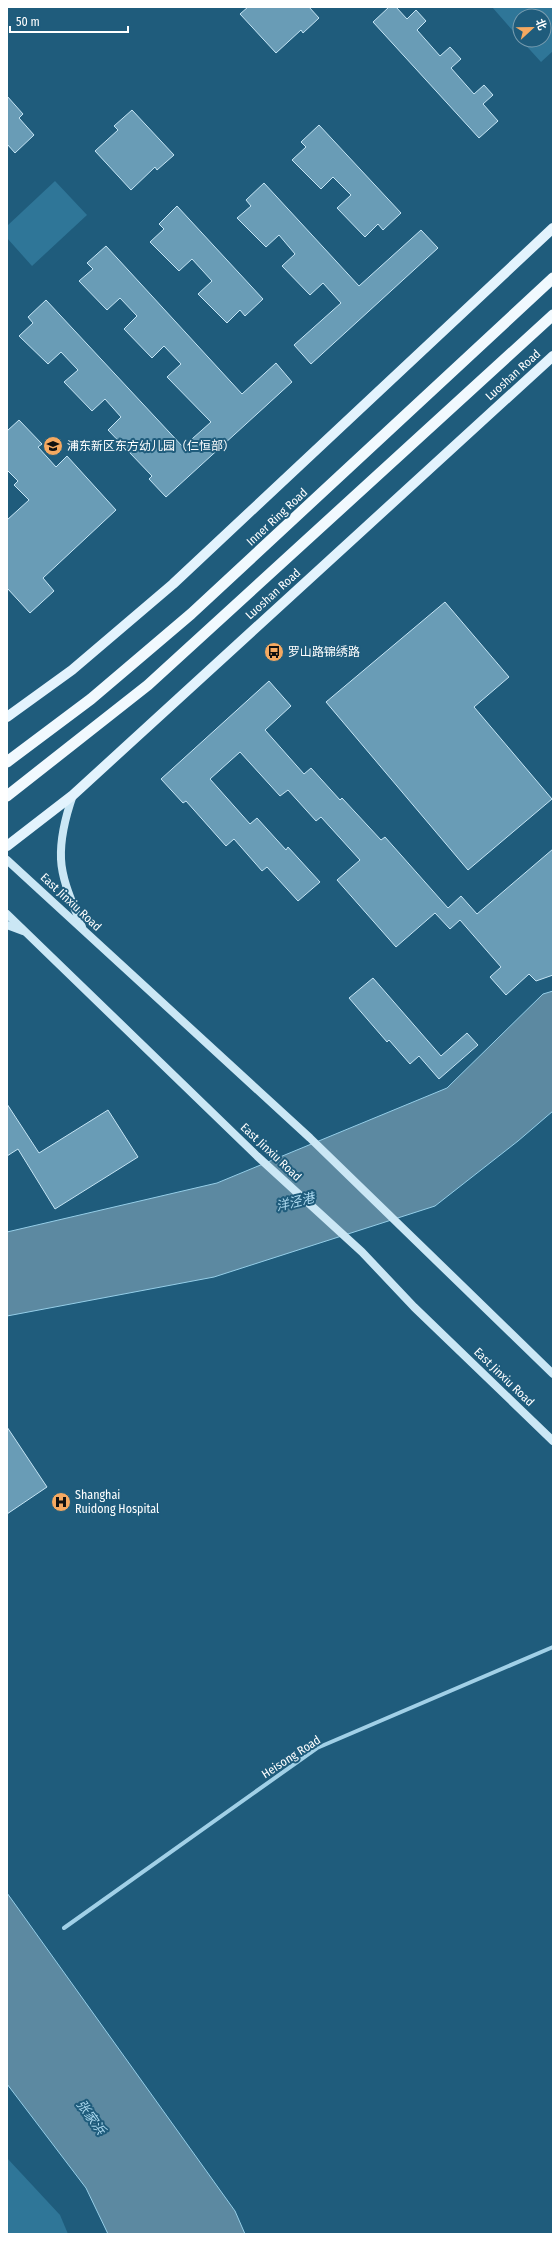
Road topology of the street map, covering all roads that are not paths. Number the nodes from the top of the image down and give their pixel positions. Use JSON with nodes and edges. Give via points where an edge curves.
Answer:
{"nodes":[{"id":1,"x":553,"y":228,"type":"edge"},
{"id":2,"x":553,"y":278,"type":"edge"},
{"id":3,"x":553,"y":315,"type":"edge"},
{"id":4,"x":553,"y":356,"type":"edge"},
{"id":5,"x":7,"y":717,"type":"edge"},
{"id":6,"x":7,"y":762,"type":"edge"},
{"id":7,"x":73,"y":795,"type":"junction"},
{"id":8,"x":7,"y":796,"type":"edge"},
{"id":9,"x":7,"y":846,"type":"edge"},
{"id":10,"x":7,"y":860,"type":"edge"},
{"id":11,"x":7,"y":914,"type":"edge"},
{"id":12,"x":7,"y":926,"type":"edge"},
{"id":13,"x":83,"y":930,"type":"junction"},
{"id":14,"x":25,"y":931,"type":"junction"},
{"id":15,"x":553,"y":1374,"type":"edge"},
{"id":16,"x":553,"y":1441,"type":"edge"},
{"id":17,"x":553,"y":1647,"type":"edge"},
{"id":18,"x":64,"y":1928,"type":"dead end"}],
"edges":[{"from":1,"to":5,"type":"main road","via":[[173,584],[72,670]]},
{"from":2,"to":6,"type":"highway","name":"Inner Ring Road","via":[[191,614],[91,699]]},
{"from":3,"to":8,"type":"highway","via":[[148,685]]},
{"from":4,"to":7,"type":"main road","name":"Luoshan Road"},
{"from":7,"to":9,"type":"main road","name":"Luoshan Road"},
{"from":7,"to":13,"type":"main road","via":[[66,817],[61,859],[67,886]]},
{"from":10,"to":13,"type":"main road","name":"East Jinxiu Road"},
{"from":11,"to":14,"type":"main road","name":"East Jinxiu Road"},
{"from":12,"to":14,"type":"main road"},
{"from":13,"to":15,"type":"main road","name":"East Jinxiu Road","via":[[310,1138]]},
{"from":14,"to":16,"type":"main road","name":"East Jinxiu Road","via":[[257,1156],[362,1252],[414,1307]]},
{"from":17,"to":18,"type":"street","name":"Heisong Road","via":[[317,1748]]}]}
